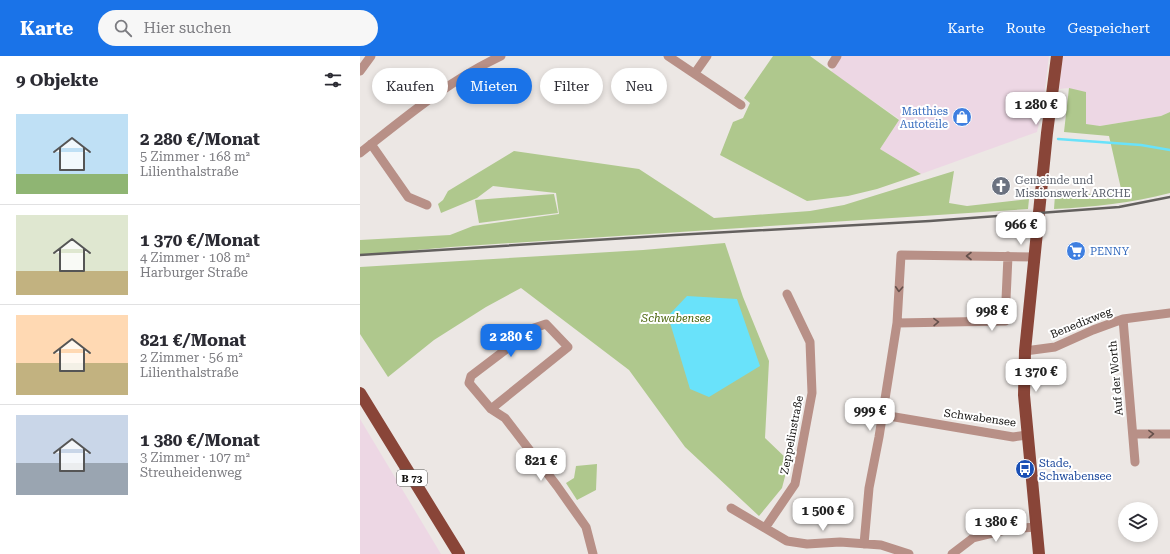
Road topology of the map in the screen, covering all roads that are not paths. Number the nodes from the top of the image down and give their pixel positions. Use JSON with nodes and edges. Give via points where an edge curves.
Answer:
{"nodes":[{"id":1,"x":371,"y":56,"type":"edge"},
{"id":2,"x":501,"y":56,"type":"edge"},
{"id":3,"x":668,"y":56,"type":"edge"},
{"id":4,"x":707,"y":56,"type":"edge"},
{"id":5,"x":837,"y":56,"type":"edge"},
{"id":6,"x":1057,"y":56,"type":"edge"},
{"id":7,"x":832,"y":64,"type":"dead end"},
{"id":8,"x":360,"y":71,"type":"edge"},
{"id":9,"x":695,"y":73,"type":"junction"},
{"id":10,"x":741,"y":106,"type":"dead end"},
{"id":11,"x":371,"y":144,"type":"junction"},
{"id":12,"x":360,"y":153,"type":"edge"},
{"id":13,"x":427,"y":205,"type":"dead end"},
{"id":14,"x":1008,"y":256,"type":"junction"},
{"id":15,"x":1034,"y":257,"type":"junction"},
{"id":16,"x":787,"y":294,"type":"dead end"},
{"id":17,"x":1170,"y":313,"type":"edge"},
{"id":18,"x":1123,"y":319,"type":"junction"},
{"id":19,"x":897,"y":323,"type":"junction"},
{"id":20,"x":1025,"y":351,"type":"junction"},
{"id":21,"x":363,"y":397,"type":"edge"},
{"id":22,"x":491,"y":409,"type":"junction"},
{"id":23,"x":883,"y":415,"type":"junction"},
{"id":24,"x":1133,"y":434,"type":"junction"},
{"id":25,"x":1170,"y":434,"type":"edge"},
{"id":26,"x":1027,"y":435,"type":"junction"},
{"id":27,"x":1135,"y":462,"type":"dead end"},
{"id":28,"x":731,"y":508,"type":"dead end"},
{"id":29,"x":1036,"y":527,"type":"junction"},
{"id":30,"x":765,"y":528,"type":"junction"},
{"id":31,"x":864,"y":544,"type":"junction"},
{"id":32,"x":459,"y":554,"type":"edge"},
{"id":33,"x":593,"y":554,"type":"edge"},
{"id":34,"x":908,"y":554,"type":"edge"},
{"id":35,"x":952,"y":554,"type":"edge"},
{"id":36,"x":1039,"y":554,"type":"edge"}],
"edges":[{"from":1,"to":8,"type":"street"},
{"from":2,"to":11,"type":"street","via":[[460,77]]},
{"from":3,"to":9,"type":"street"},
{"from":4,"to":9,"type":"street"},
{"from":5,"to":7,"type":"street"},
{"from":6,"to":15,"type":"main road"},
{"from":9,"to":10,"type":"street"},
{"from":11,"to":12,"type":"street"},
{"from":11,"to":13,"type":"street","via":[[408,197]]},
{"from":14,"to":15,"type":"street"},
{"from":19,"to":14,"type":"street","one_way":true,"via":[[1005,321]]},
{"from":14,"to":19,"type":"street","one_way":true,"via":[[901,255]]},
{"from":15,"to":20,"type":"main road"},
{"from":16,"to":30,"type":"street","name":"Zeppelinstraße","via":[[810,342],[812,393],[795,484]]},
{"from":17,"to":18,"type":"street","name":"Benedixweg"},
{"from":18,"to":20,"type":"street","name":"Benedixweg","via":[[1055,347]]},
{"from":18,"to":24,"type":"street","name":"Auf der Worth"},
{"from":19,"to":23,"type":"street"},
{"from":20,"to":26,"type":"main road","via":[[1024,395]]},
{"from":21,"to":32,"type":"main road","number":"B 73"},
{"from":22,"to":22,"type":"street","via":[[469,383],[471,376],[534,328],[546,324],[568,347]]},
{"from":22,"to":33,"type":"street","via":[[505,418],[559,488],[586,527]]},
{"from":23,"to":26,"type":"street","name":"Schwabensee","via":[[1013,437]]},
{"from":23,"to":31,"type":"street","via":[[869,488]]},
{"from":24,"to":25,"type":"street","one_way":true},
{"from":24,"to":27,"type":"street","name":"Auf der Worth"},
{"from":26,"to":29,"type":"main road"},
{"from":28,"to":30,"type":"street"},
{"from":29,"to":35,"type":"street","via":[[1010,529],[973,538]]},
{"from":29,"to":36,"type":"main road"},
{"from":30,"to":31,"type":"street","via":[[787,541],[807,544]]},
{"from":31,"to":34,"type":"street","via":[[881,545]]}]}
